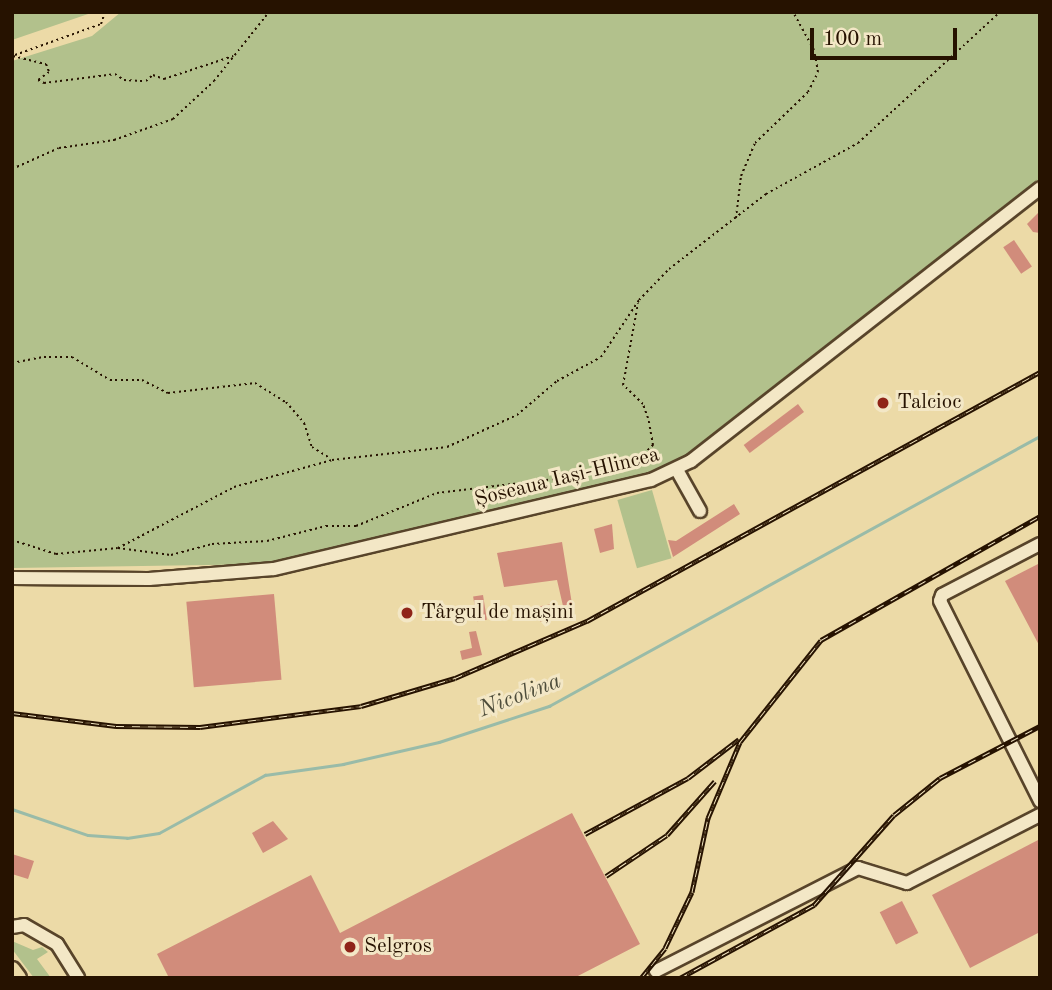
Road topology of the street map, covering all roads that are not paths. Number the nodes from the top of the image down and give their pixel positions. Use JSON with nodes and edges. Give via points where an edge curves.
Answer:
{"nodes":[{"id":1,"x":1040,"y":188,"type":"edge"},
{"id":2,"x":677,"y":470,"type":"junction"},
{"id":3,"x":700,"y":511,"type":"dead end"},
{"id":4,"x":1040,"y":544,"type":"edge"},
{"id":5,"x":12,"y":578,"type":"edge"},
{"id":6,"x":1040,"y":801,"type":"edge"},
{"id":7,"x":1040,"y":815,"type":"edge"},
{"id":8,"x":12,"y":927,"type":"edge"},
{"id":9,"x":12,"y":970,"type":"edge"},
{"id":10,"x":656,"y":971,"type":"dead end"},
{"id":11,"x":18,"y":978,"type":"edge"},
{"id":12,"x":78,"y":978,"type":"edge"}],
"edges":[{"from":1,"to":2,"type":"street","name":"Șoseaua Iași-Hlincea"},
{"from":2,"to":3,"type":"street"},
{"from":2,"to":5,"type":"street","name":"Șoseaua Iași-Hlincea","via":[[274,569],[149,579]]},
{"from":4,"to":6,"type":"street","via":[[942,595],[940,601]]},
{"from":7,"to":10,"type":"street","via":[[907,883],[858,868]]},
{"from":8,"to":12,"type":"street","via":[[24,925],[57,944]]},
{"from":9,"to":11,"type":"main road"}]}
